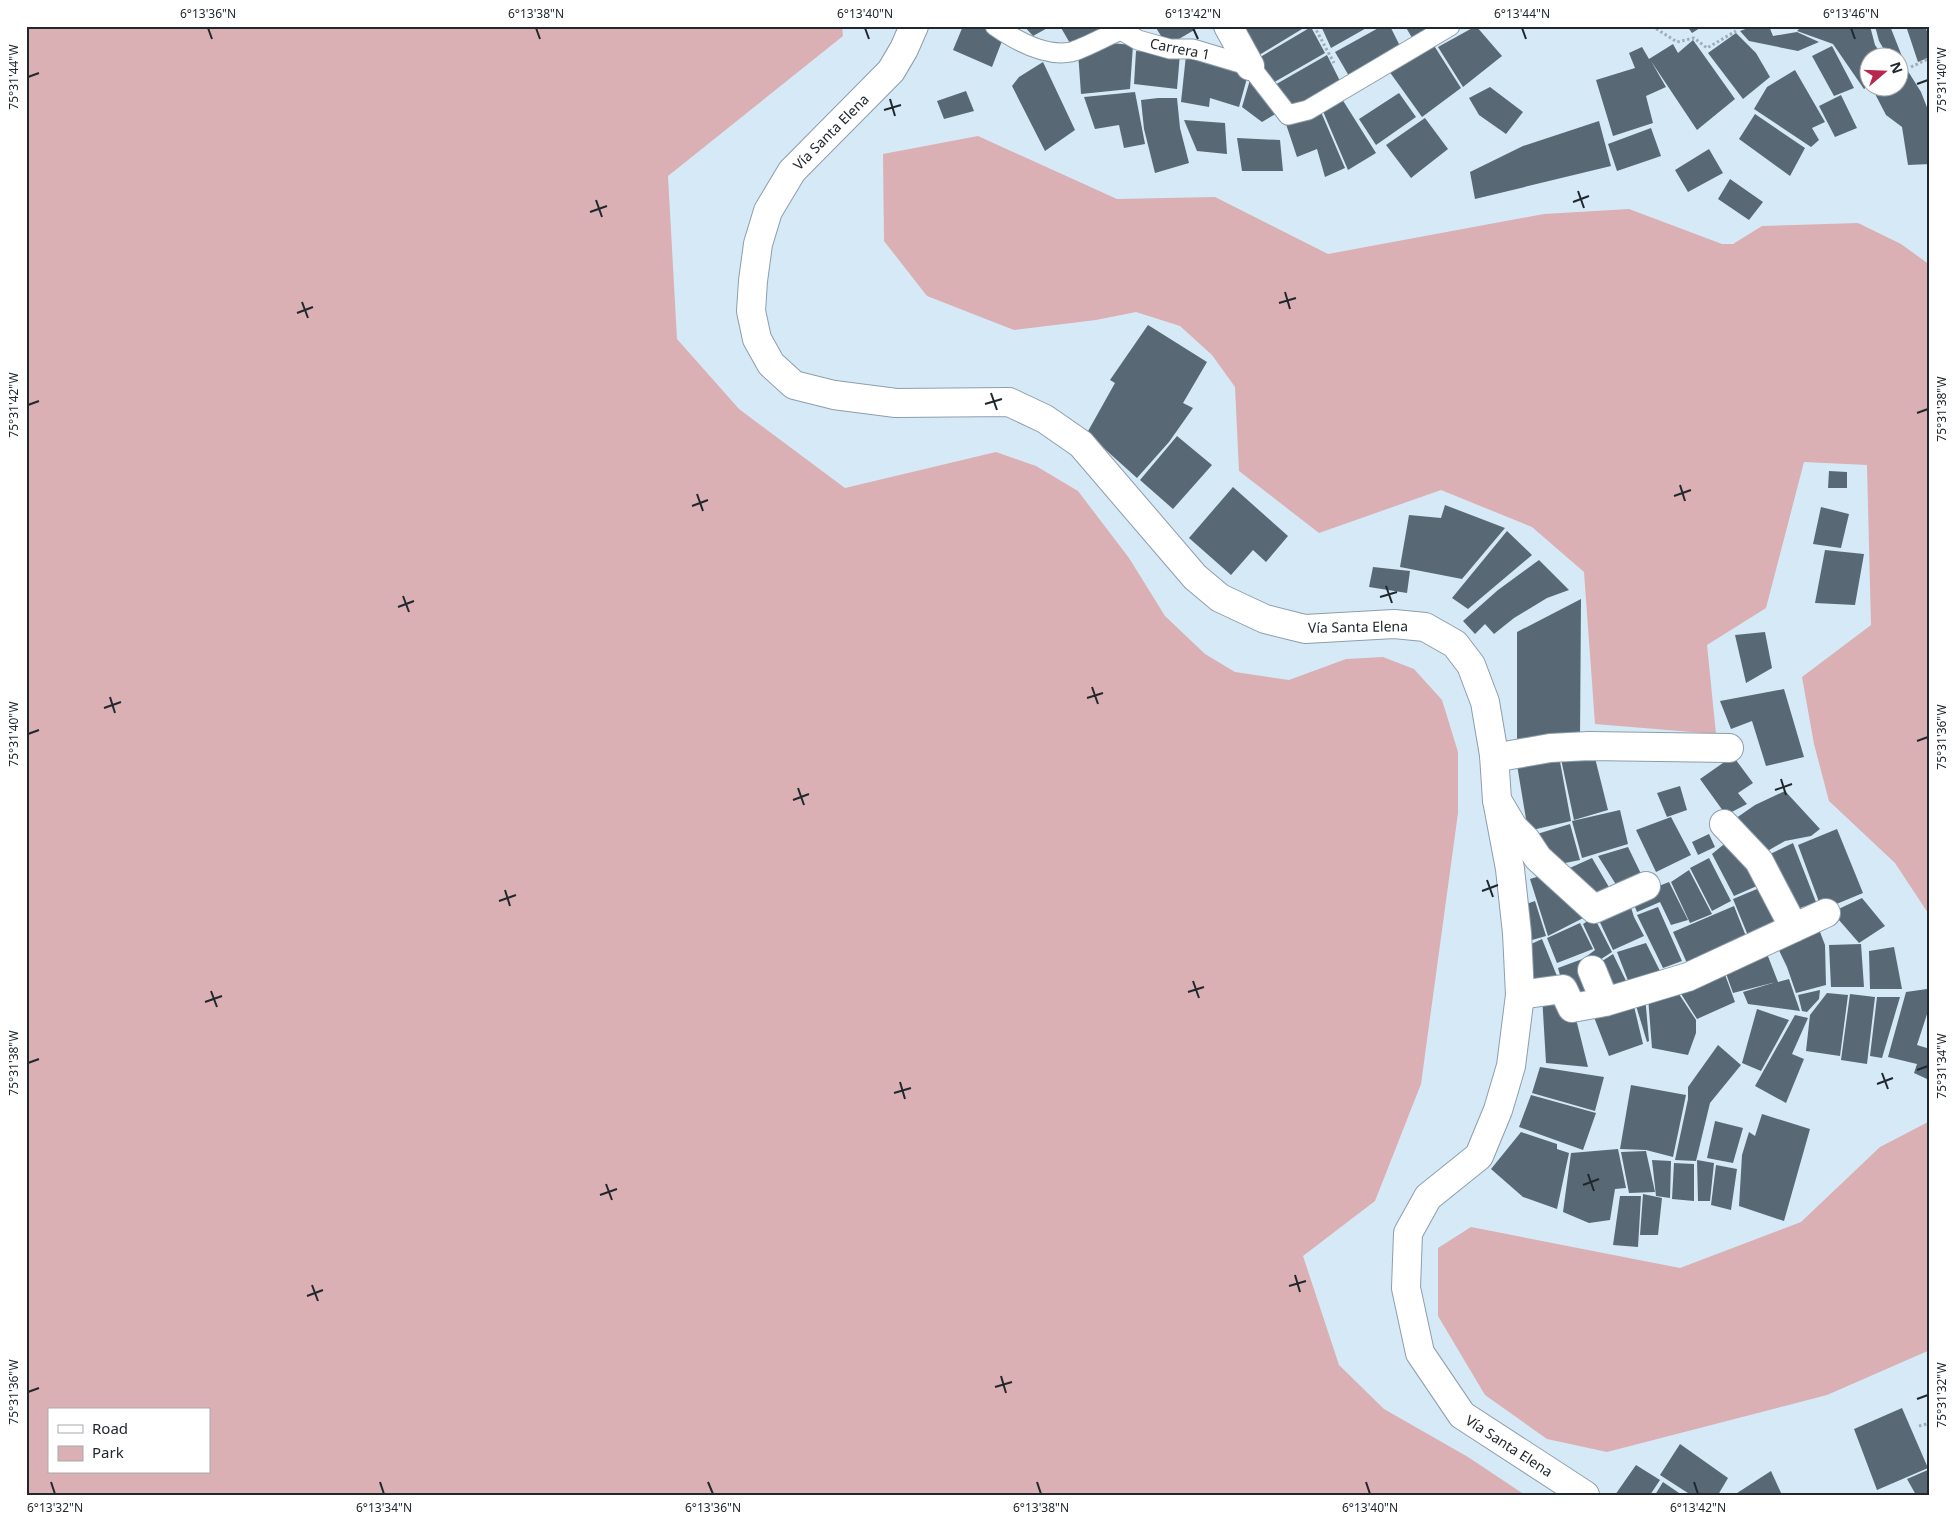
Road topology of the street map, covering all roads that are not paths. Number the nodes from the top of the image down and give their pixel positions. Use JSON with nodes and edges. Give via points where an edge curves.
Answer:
{"nodes":[{"id":1,"x":914,"y":26,"type":"edge"},
{"id":2,"x":995,"y":26,"type":"edge"},
{"id":3,"x":1228,"y":26,"type":"edge"},
{"id":4,"x":1450,"y":26,"type":"edge"},
{"id":5,"x":1250,"y":66,"type":"junction"},
{"id":6,"x":1729,"y":748,"type":"dead end"},
{"id":7,"x":1494,"y":755,"type":"junction"},
{"id":8,"x":1496,"y":800,"type":"junction"},
{"id":9,"x":1724,"y":824,"type":"dead end"},
{"id":10,"x":1646,"y":886,"type":"dead end"},
{"id":11,"x":1826,"y":913,"type":"dead end"},
{"id":12,"x":1794,"y":928,"type":"junction"},
{"id":13,"x":1592,"y":970,"type":"dead end"},
{"id":14,"x":1520,"y":995,"type":"junction"},
{"id":15,"x":1605,"y":1002,"type":"junction"},
{"id":16,"x":1585,"y":1495,"type":"edge"}],
"edges":[{"from":1,"to":7,"type":"main road","name":"Vía Santa Elena","via":[[891,71],[792,171],[768,210],[758,244],[751,311],[757,339],[771,364],[794,385],[834,395],[896,403],[1009,402],[1045,419],[1080,444],[1195,577],[1220,598],[1265,620],[1305,629],[1394,624],[1425,627],[1455,644],[1471,665],[1485,702]]},
{"from":2,"to":5,"type":"lane","name":"Carrera 1","via":[[1009,36],[1046,51],[1071,52],[1121,30],[1138,40],[1170,49],[1193,49]]},
{"from":3,"to":5,"type":"main road"},
{"from":4,"to":5,"type":"lane","via":[[1308,110],[1288,115]]},
{"from":6,"to":7,"type":"main road","via":[[1589,746]]},
{"from":7,"to":8,"type":"main road","name":"Vía Santa Elena"},
{"from":8,"to":10,"type":"main road","via":[[1538,858],[1594,909]]},
{"from":8,"to":14,"type":"main road","name":"Vía Santa Elena","via":[[1510,869]]},
{"from":9,"to":12,"type":"main road","via":[[1759,861]]},
{"from":11,"to":12,"type":"main road"},
{"from":12,"to":15,"type":"main road","via":[[1688,978]]},
{"from":13,"to":15,"type":"main road"},
{"from":14,"to":15,"type":"main road","via":[[1563,988],[1572,1008]]},
{"from":14,"to":16,"type":"main road","name":"Vía Santa Elena","via":[[1511,1066],[1498,1110],[1479,1156],[1428,1196],[1408,1233],[1406,1288],[1420,1353],[1462,1415]]}]}
